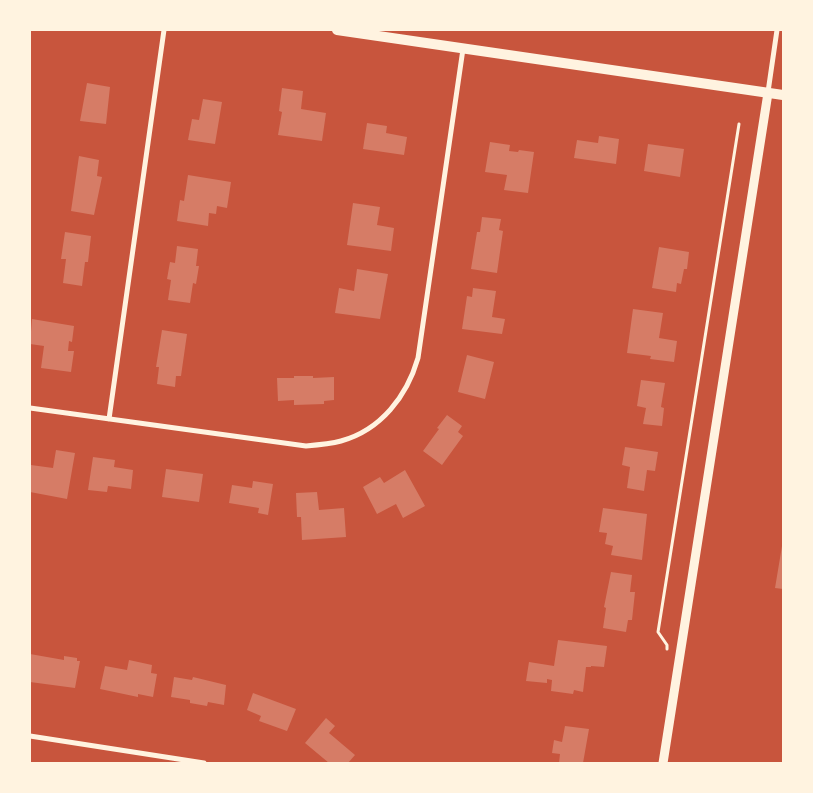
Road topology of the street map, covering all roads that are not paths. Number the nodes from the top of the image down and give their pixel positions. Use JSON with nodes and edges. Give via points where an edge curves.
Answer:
{"nodes":[{"id":1,"x":164,"y":30,"type":"edge"},
{"id":2,"x":337,"y":30,"type":"edge"},
{"id":3,"x":777,"y":30,"type":"edge"},
{"id":4,"x":463,"y":49,"type":"junction"},
{"id":5,"x":768,"y":93,"type":"junction"},
{"id":6,"x":783,"y":95,"type":"edge"},
{"id":7,"x":30,"y":408,"type":"edge"},
{"id":8,"x":109,"y":419,"type":"junction"},
{"id":9,"x":30,"y":736,"type":"edge"},
{"id":10,"x":204,"y":763,"type":"edge"},
{"id":11,"x":663,"y":763,"type":"edge"}],
"edges":[{"from":1,"to":8,"type":"street"},
{"from":2,"to":4,"type":"main road"},
{"from":3,"to":5,"type":"street"},
{"from":4,"to":5,"type":"main road"},
{"from":4,"to":8,"type":"street","via":[[416,365],[407,386],[390,410],[354,436],[340,442],[306,446]]},
{"from":5,"to":6,"type":"main road"},
{"from":5,"to":11,"type":"street"},
{"from":7,"to":8,"type":"street"},
{"from":9,"to":10,"type":"street"}]}
